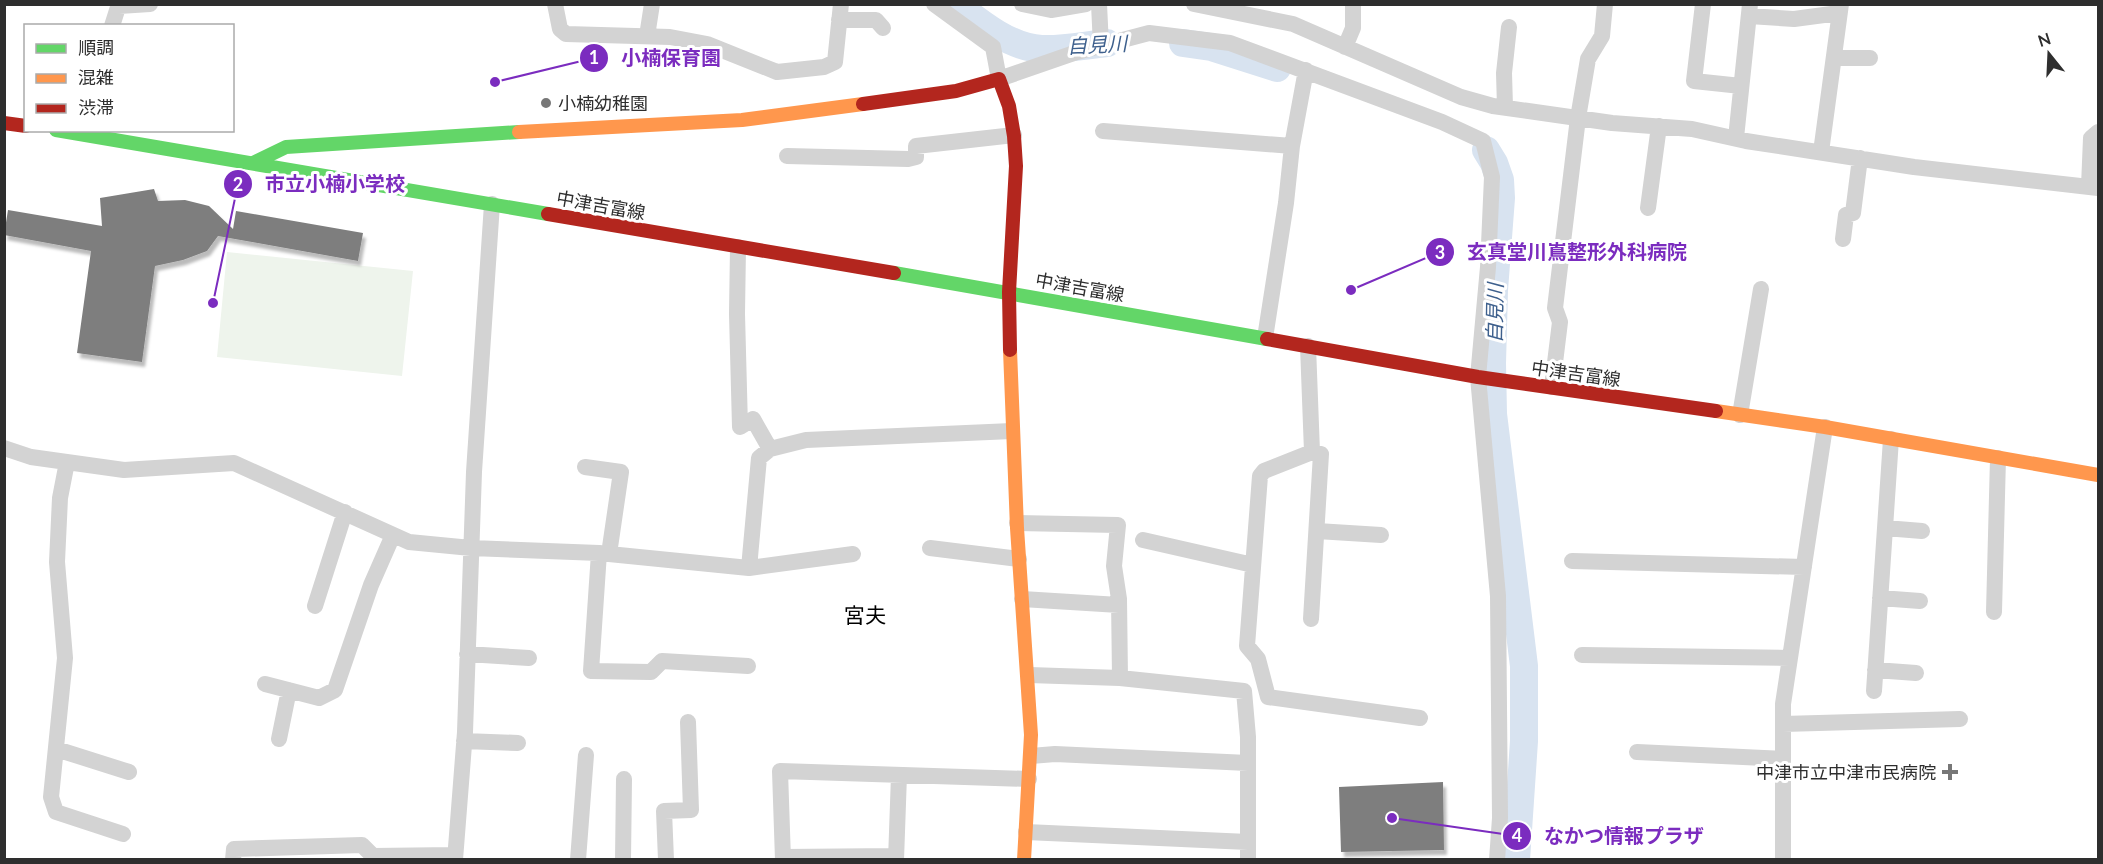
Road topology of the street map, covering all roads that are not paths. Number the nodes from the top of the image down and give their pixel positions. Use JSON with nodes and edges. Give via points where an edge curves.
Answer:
{"nodes":[{"id":1,"x":150,"y":4,"type":"edge"},
{"id":2,"x":555,"y":4,"type":"edge"},
{"id":3,"x":652,"y":4,"type":"edge"},
{"id":4,"x":934,"y":4,"type":"edge"},
{"id":5,"x":1022,"y":4,"type":"edge"},
{"id":6,"x":1086,"y":4,"type":"edge"},
{"id":7,"x":1099,"y":4,"type":"edge"},
{"id":8,"x":1194,"y":4,"type":"edge"},
{"id":9,"x":1353,"y":4,"type":"edge"},
{"id":10,"x":1605,"y":4,"type":"edge"},
{"id":11,"x":1703,"y":4,"type":"edge"},
{"id":12,"x":119,"y":5,"type":"edge"},
{"id":13,"x":1840,"y":9,"type":"edge"},
{"id":14,"x":1750,"y":10,"type":"edge"},
{"id":15,"x":840,"y":12,"type":"edge"},
{"id":16,"x":113,"y":24,"type":"edge"},
{"id":17,"x":1509,"y":27,"type":"dead end"},
{"id":18,"x":883,"y":28,"type":"dead end"},
{"id":19,"x":647,"y":36,"type":"junction"},
{"id":20,"x":1101,"y":46,"type":"junction"},
{"id":21,"x":1345,"y":46,"type":"junction"},
{"id":22,"x":1834,"y":58,"type":"junction"},
{"id":23,"x":1870,"y":58,"type":"dead end"},
{"id":24,"x":1306,"y":70,"type":"junction"},
{"id":25,"x":999,"y":79,"type":"junction"},
{"id":26,"x":1742,"y":86,"type":"junction"},
{"id":27,"x":1505,"y":107,"type":"junction"},
{"id":28,"x":1578,"y":118,"type":"junction"},
{"id":29,"x":4,"y":123,"type":"edge"},
{"id":30,"x":24,"y":126,"type":"edge"},
{"id":31,"x":1659,"y":126,"type":"junction"},
{"id":32,"x":1103,"y":131,"type":"dead end"},
{"id":33,"x":75,"y":132,"type":"edge"},
{"id":34,"x":2098,"y":132,"type":"edge"},
{"id":35,"x":1014,"y":135,"type":"junction"},
{"id":36,"x":1736,"y":138,"type":"junction"},
{"id":37,"x":1292,"y":146,"type":"junction"},
{"id":38,"x":1821,"y":152,"type":"junction"},
{"id":39,"x":787,"y":156,"type":"dead end"},
{"id":40,"x":1860,"y":158,"type":"junction"},
{"id":41,"x":254,"y":163,"type":"junction"},
{"id":42,"x":2094,"y":187,"type":"edge"},
{"id":43,"x":492,"y":204,"type":"junction"},
{"id":44,"x":1648,"y":208,"type":"dead end"},
{"id":45,"x":1843,"y":239,"type":"dead end"},
{"id":46,"x":738,"y":247,"type":"junction"},
{"id":47,"x":1761,"y":289,"type":"dead end"},
{"id":48,"x":1008,"y":293,"type":"junction"},
{"id":49,"x":1265,"y":338,"type":"junction"},
{"id":50,"x":1308,"y":346,"type":"junction"},
{"id":51,"x":1478,"y":376,"type":"junction"},
{"id":52,"x":1552,"y":387,"type":"junction"},
{"id":53,"x":1740,"y":415,"type":"junction"},
{"id":54,"x":1825,"y":427,"type":"junction"},
{"id":55,"x":1012,"y":431,"type":"junction"},
{"id":56,"x":1891,"y":439,"type":"junction"},
{"id":57,"x":4,"y":448,"type":"edge"},
{"id":58,"x":770,"y":449,"type":"junction"},
{"id":59,"x":1312,"y":452,"type":"junction"},
{"id":60,"x":1998,"y":458,"type":"junction"},
{"id":61,"x":67,"y":462,"type":"junction"},
{"id":62,"x":585,"y":467,"type":"dead end"},
{"id":63,"x":2098,"y":475,"type":"edge"},
{"id":64,"x":345,"y":512,"type":"junction"},
{"id":65,"x":1017,"y":523,"type":"junction"},
{"id":66,"x":1885,"y":528,"type":"junction"},
{"id":67,"x":1317,"y":531,"type":"junction"},
{"id":68,"x":1922,"y":531,"type":"dead end"},
{"id":69,"x":393,"y":535,"type":"junction"},
{"id":70,"x":1381,"y":535,"type":"dead end"},
{"id":71,"x":1143,"y":540,"type":"dead end"},
{"id":72,"x":471,"y":548,"type":"junction"},
{"id":73,"x":930,"y":548,"type":"dead end"},
{"id":74,"x":604,"y":554,"type":"junction"},
{"id":75,"x":853,"y":554,"type":"dead end"},
{"id":76,"x":1019,"y":559,"type":"junction"},
{"id":77,"x":1572,"y":561,"type":"dead end"},
{"id":78,"x":1253,"y":565,"type":"junction"},
{"id":79,"x":1804,"y":567,"type":"junction"},
{"id":80,"x":749,"y":568,"type":"junction"},
{"id":81,"x":1880,"y":598,"type":"junction"},
{"id":82,"x":1022,"y":600,"type":"junction"},
{"id":83,"x":1920,"y":601,"type":"dead end"},
{"id":84,"x":1119,"y":605,"type":"junction"},
{"id":85,"x":315,"y":606,"type":"dead end"},
{"id":86,"x":1994,"y":612,"type":"dead end"},
{"id":87,"x":1311,"y":618,"type":"dead end"},
{"id":88,"x":467,"y":654,"type":"junction"},
{"id":89,"x":1582,"y":654,"type":"dead end"},
{"id":90,"x":529,"y":658,"type":"dead end"},
{"id":91,"x":1790,"y":658,"type":"junction"},
{"id":92,"x":748,"y":666,"type":"dead end"},
{"id":93,"x":1875,"y":670,"type":"junction"},
{"id":94,"x":1916,"y":674,"type":"dead end"},
{"id":95,"x":1029,"y":675,"type":"junction"},
{"id":96,"x":1120,"y":678,"type":"junction"},
{"id":97,"x":265,"y":684,"type":"dead end"},
{"id":98,"x":289,"y":690,"type":"junction"},
{"id":99,"x":1874,"y":692,"type":"dead end"},
{"id":100,"x":1420,"y":717,"type":"dead end"},
{"id":101,"x":1960,"y":719,"type":"dead end"},
{"id":102,"x":688,"y":722,"type":"dead end"},
{"id":103,"x":1783,"y":724,"type":"junction"},
{"id":104,"x":279,"y":739,"type":"dead end"},
{"id":105,"x":464,"y":741,"type":"junction"},
{"id":106,"x":518,"y":744,"type":"dead end"},
{"id":107,"x":56,"y":749,"type":"junction"},
{"id":108,"x":1637,"y":752,"type":"dead end"},
{"id":109,"x":586,"y":755,"type":"dead end"},
{"id":110,"x":1031,"y":756,"type":"junction"},
{"id":111,"x":1783,"y":759,"type":"junction"},
{"id":112,"x":1248,"y":764,"type":"junction"},
{"id":113,"x":129,"y":772,"type":"dead end"},
{"id":114,"x":899,"y":775,"type":"junction"},
{"id":115,"x":624,"y":779,"type":"dead end"},
{"id":116,"x":1029,"y":779,"type":"junction"},
{"id":117,"x":1026,"y":832,"type":"junction"},
{"id":118,"x":123,"y":834,"type":"dead end"},
{"id":119,"x":1248,"y":842,"type":"junction"},
{"id":120,"x":455,"y":857,"type":"edge"},
{"id":121,"x":783,"y":858,"type":"edge"},
{"id":122,"x":896,"y":858,"type":"edge"},
{"id":123,"x":233,"y":860,"type":"edge"},
{"id":124,"x":578,"y":860,"type":"edge"},
{"id":125,"x":623,"y":860,"type":"edge"},
{"id":126,"x":666,"y":860,"type":"edge"},
{"id":127,"x":1024,"y":860,"type":"edge"},
{"id":128,"x":1248,"y":860,"type":"edge"},
{"id":129,"x":1497,"y":860,"type":"edge"},
{"id":130,"x":1783,"y":860,"type":"edge"}],
"edges":[{"from":1,"to":12,"type":"street"},
{"from":2,"to":19,"type":"street","via":[[560,29],[566,34]]},
{"from":3,"to":19,"type":"street"},
{"from":4,"to":25,"type":"street","via":[[993,47]]},
{"from":5,"to":6,"type":"street","via":[[1051,10]]},
{"from":7,"to":20,"type":"street"},
{"from":8,"to":21,"type":"street","via":[[1293,24]]},
{"from":9,"to":21,"type":"street","via":[[1353,28]]},
{"from":10,"to":28,"type":"street","via":[[1602,36],[1588,59]]},
{"from":11,"to":26,"type":"street","via":[[1694,81]]},
{"from":12,"to":16,"type":"street"},
{"from":13,"to":14,"type":"street","via":[[1794,19]]},
{"from":13,"to":22,"type":"street"},
{"from":14,"to":26,"type":"street"},
{"from":15,"to":18,"type":"street","via":[[876,20]]},
{"from":15,"to":19,"type":"street","via":[[835,62],[824,67],[777,72],[707,44]]},
{"from":17,"to":27,"type":"street"},
{"from":20,"to":24,"type":"street","via":[[1149,33],[1230,43]]},
{"from":20,"to":25,"type":"street"},
{"from":21,"to":27,"type":"street","via":[[1461,97]]},
{"from":22,"to":23,"type":"street"},
{"from":22,"to":38,"type":"street"},
{"from":24,"to":37,"type":"street"},
{"from":24,"to":51,"type":"street","via":[[1483,141],[1492,177]]},
{"from":25,"to":35,"type":"main road","via":[[1007,95]]},
{"from":25,"to":41,"type":"main road","via":[[956,91],[742,120],[286,147]]},
{"from":26,"to":36,"type":"street"},
{"from":27,"to":28,"type":"street"},
{"from":28,"to":31,"type":"street"},
{"from":28,"to":52,"type":"street","via":[[1555,308],[1560,322]]},
{"from":29,"to":30,"type":"main road"},
{"from":31,"to":36,"type":"street"},
{"from":31,"to":44,"type":"street"},
{"from":32,"to":37,"type":"street"},
{"from":33,"to":41,"type":"main road","name":"中津吉富線"},
{"from":34,"to":42,"type":"street","via":[[2091,138]]},
{"from":35,"to":39,"type":"street","via":[[916,147],[916,157],[908,159]]},
{"from":35,"to":48,"type":"main road"},
{"from":36,"to":38,"type":"street"},
{"from":37,"to":49,"type":"street"},
{"from":38,"to":40,"type":"street"},
{"from":40,"to":42,"type":"street"},
{"from":40,"to":45,"type":"street","via":[[1853,213],[1846,215]]},
{"from":41,"to":43,"type":"main road","name":"中津吉富線"},
{"from":43,"to":46,"type":"main road","name":"中津吉富線"},
{"from":43,"to":72,"type":"street"},
{"from":46,"to":48,"type":"main road","name":"中津吉富線"},
{"from":46,"to":58,"type":"street","via":[[740,427],[753,419]]},
{"from":47,"to":53,"type":"street"},
{"from":48,"to":49,"type":"main road","name":"中津吉富線"},
{"from":48,"to":55,"type":"main road"},
{"from":49,"to":50,"type":"main road","name":"中津吉富線"},
{"from":50,"to":51,"type":"main road","name":"中津吉富線"},
{"from":50,"to":59,"type":"street"},
{"from":51,"to":52,"type":"main road","name":"中津吉富線"},
{"from":51,"to":129,"type":"street","via":[[1498,596]]},
{"from":52,"to":53,"type":"main road","name":"中津吉富線"},
{"from":53,"to":54,"type":"main road","name":"中津吉富線"},
{"from":54,"to":56,"type":"main road","name":"中津吉富線"},
{"from":54,"to":79,"type":"street"},
{"from":55,"to":58,"type":"street","via":[[806,440]]},
{"from":55,"to":65,"type":"main road"},
{"from":56,"to":60,"type":"main road","name":"中津吉富線"},
{"from":56,"to":66,"type":"street"},
{"from":57,"to":61,"type":"street"},
{"from":58,"to":80,"type":"street","via":[[759,458]]},
{"from":59,"to":67,"type":"street","via":[[1322,454]]},
{"from":59,"to":78,"type":"street","via":[[1260,476]]},
{"from":60,"to":63,"type":"main road","name":"中津吉富線"},
{"from":60,"to":86,"type":"street"},
{"from":61,"to":64,"type":"street","via":[[124,470],[234,463]]},
{"from":61,"to":107,"type":"street","via":[[60,498],[57,562],[65,658]]},
{"from":62,"to":74,"type":"street","via":[[621,472]]},
{"from":64,"to":69,"type":"street"},
{"from":64,"to":85,"type":"street"},
{"from":65,"to":76,"type":"main road"},
{"from":65,"to":84,"type":"street","via":[[1118,525],[1114,566]]},
{"from":66,"to":68,"type":"street"},
{"from":66,"to":81,"type":"street"},
{"from":67,"to":70,"type":"street"},
{"from":67,"to":87,"type":"street"},
{"from":69,"to":72,"type":"street","via":[[409,542]]},
{"from":69,"to":98,"type":"street","via":[[371,585],[335,690],[319,698]]},
{"from":71,"to":78,"type":"street"},
{"from":72,"to":74,"type":"street"},
{"from":72,"to":88,"type":"street"},
{"from":73,"to":76,"type":"street"},
{"from":74,"to":80,"type":"street"},
{"from":74,"to":92,"type":"street","via":[[591,671],[651,672],[662,661]]},
{"from":75,"to":80,"type":"street"},
{"from":76,"to":82,"type":"main road"},
{"from":77,"to":79,"type":"street"},
{"from":78,"to":100,"type":"street","via":[[1247,646],[1257,659],[1268,697]]},
{"from":79,"to":91,"type":"street"},
{"from":81,"to":83,"type":"street"},
{"from":81,"to":93,"type":"street"},
{"from":82,"to":84,"type":"street"},
{"from":82,"to":95,"type":"main road"},
{"from":84,"to":96,"type":"street"},
{"from":88,"to":90,"type":"street"},
{"from":88,"to":105,"type":"street"},
{"from":89,"to":91,"type":"street"},
{"from":91,"to":103,"type":"street"},
{"from":93,"to":94,"type":"street"},
{"from":93,"to":99,"type":"street"},
{"from":95,"to":96,"type":"street"},
{"from":95,"to":110,"type":"main road"},
{"from":96,"to":112,"type":"street","via":[[1244,691]]},
{"from":97,"to":98,"type":"street"},
{"from":98,"to":104,"type":"street"},
{"from":101,"to":103,"type":"street"},
{"from":102,"to":126,"type":"street","via":[[691,810],[664,811]]},
{"from":103,"to":111,"type":"street"},
{"from":105,"to":106,"type":"street"},
{"from":105,"to":120,"type":"street"},
{"from":107,"to":113,"type":"street"},
{"from":107,"to":118,"type":"street","via":[[51,797],[56,812]]},
{"from":108,"to":111,"type":"street"},
{"from":109,"to":124,"type":"street"},
{"from":110,"to":112,"type":"street"},
{"from":110,"to":116,"type":"main road"},
{"from":111,"to":130,"type":"street"},
{"from":112,"to":119,"type":"street"},
{"from":114,"to":116,"type":"street"},
{"from":114,"to":121,"type":"street","via":[[780,771]]},
{"from":114,"to":122,"type":"street"},
{"from":115,"to":125,"type":"street"},
{"from":116,"to":117,"type":"main road"},
{"from":117,"to":119,"type":"street"},
{"from":117,"to":127,"type":"main road"},
{"from":119,"to":128,"type":"street"},
{"from":120,"to":123,"type":"street","via":[[373,856],[362,845],[234,849]]},
{"from":121,"to":122,"type":"street"}]}
